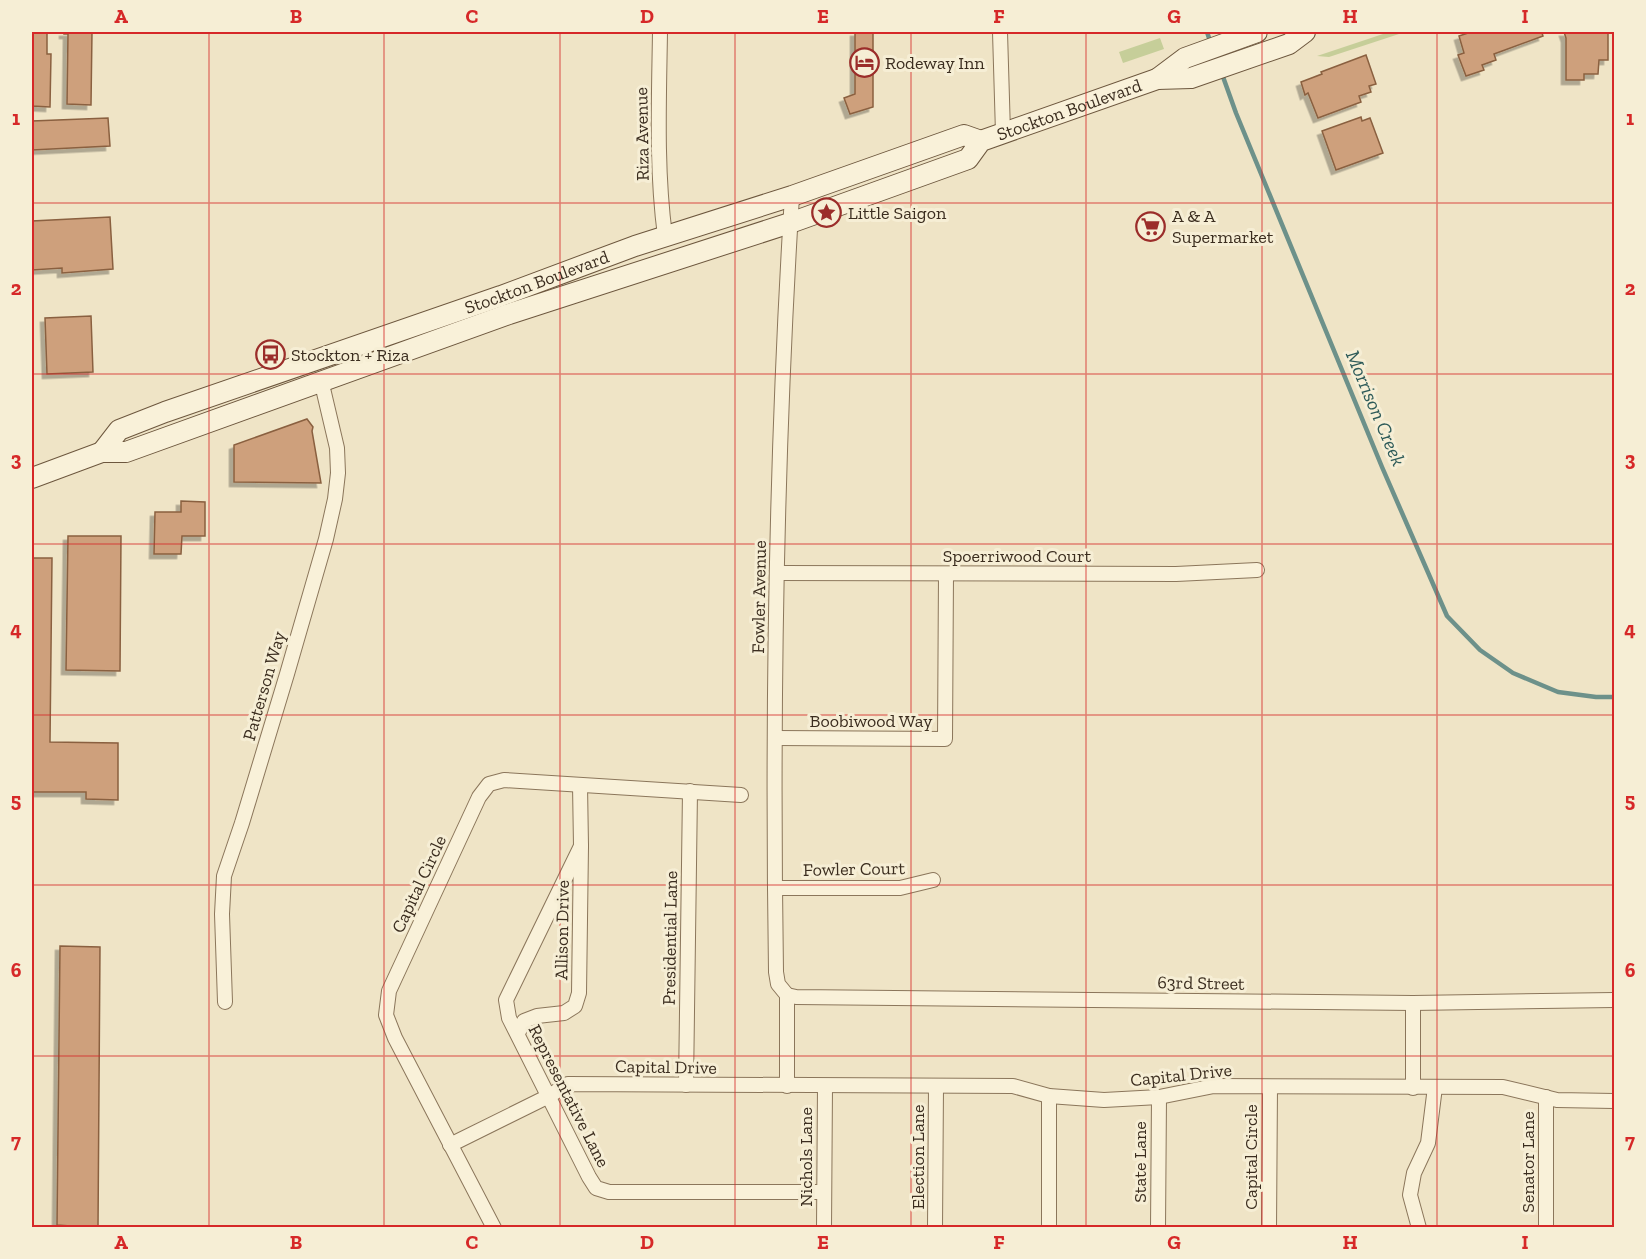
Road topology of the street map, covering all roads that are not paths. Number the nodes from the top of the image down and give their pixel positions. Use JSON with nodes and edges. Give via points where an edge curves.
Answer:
{"nodes":[{"id":1,"x":660,"y":32,"type":"edge"},
{"id":2,"x":1000,"y":32,"type":"edge"},
{"id":3,"x":1257,"y":32,"type":"edge"},
{"id":4,"x":1305,"y":32,"type":"edge"},
{"id":5,"x":1157,"y":79,"type":"junction"},
{"id":6,"x":1004,"y":133,"type":"junction"},
{"id":7,"x":981,"y":141,"type":"junction"},
{"id":8,"x":792,"y":196,"type":"junction"},
{"id":9,"x":790,"y":223,"type":"junction"},
{"id":10,"x":665,"y":236,"type":"junction"},
{"id":11,"x":675,"y":260,"type":"junction"},
{"id":12,"x":431,"y":320,"type":"junction"},
{"id":13,"x":321,"y":380,"type":"junction"},
{"id":14,"x":102,"y":452,"type":"junction"},
{"id":15,"x":32,"y":478,"type":"edge"},
{"id":16,"x":1257,"y":570,"type":"dead end"},
{"id":17,"x":778,"y":573,"type":"junction"},
{"id":18,"x":946,"y":574,"type":"junction"},
{"id":19,"x":776,"y":738,"type":"junction"},
{"id":20,"x":579,"y":785,"type":"junction"},
{"id":21,"x":690,"y":791,"type":"junction"},
{"id":22,"x":741,"y":795,"type":"dead end"},
{"id":23,"x":581,"y":846,"type":"junction"},
{"id":24,"x":933,"y":880,"type":"dead end"},
{"id":25,"x":775,"y":888,"type":"junction"},
{"id":26,"x":787,"y":995,"type":"junction"},
{"id":27,"x":1614,"y":1000,"type":"edge"},
{"id":28,"x":225,"y":1002,"type":"dead end"},
{"id":29,"x":1413,"y":1003,"type":"junction"},
{"id":30,"x":518,"y":1033,"type":"junction"},
{"id":31,"x":686,"y":1085,"type":"junction"},
{"id":32,"x":787,"y":1086,"type":"junction"},
{"id":33,"x":825,"y":1086,"type":"junction"},
{"id":34,"x":936,"y":1086,"type":"junction"},
{"id":35,"x":1436,"y":1087,"type":"junction"},
{"id":36,"x":1270,"y":1088,"type":"junction"},
{"id":37,"x":1413,"y":1088,"type":"junction"},
{"id":38,"x":549,"y":1096,"type":"junction"},
{"id":39,"x":1049,"y":1096,"type":"junction"},
{"id":40,"x":1159,"y":1097,"type":"junction"},
{"id":41,"x":1546,"y":1097,"type":"junction"},
{"id":42,"x":1614,"y":1101,"type":"edge"},
{"id":43,"x":450,"y":1145,"type":"junction"},
{"id":44,"x":824,"y":1192,"type":"junction"},
{"id":45,"x":494,"y":1227,"type":"edge"},
{"id":46,"x":824,"y":1227,"type":"edge"},
{"id":47,"x":935,"y":1227,"type":"edge"},
{"id":48,"x":1048,"y":1227,"type":"edge"},
{"id":49,"x":1158,"y":1227,"type":"edge"},
{"id":50,"x":1269,"y":1227,"type":"edge"},
{"id":51,"x":1419,"y":1227,"type":"edge"},
{"id":52,"x":1546,"y":1227,"type":"edge"}],
"edges":[{"from":1,"to":10,"type":"street","name":"Riza Avenue","via":[[659,118]]},
{"from":2,"to":6,"type":"street"},
{"from":3,"to":5,"type":"main road","name":"Stockton Boulevard","via":[[1185,58]]},
{"from":4,"to":5,"type":"main road","name":"Stockton Boulevard","via":[[1289,44],[1191,78]]},
{"from":5,"to":6,"type":"main road","name":"Stockton Boulevard"},
{"from":6,"to":7,"type":"main road","name":"Stockton Boulevard"},
{"from":7,"to":8,"type":"main road","name":"Stockton Boulevard","via":[[964,135]]},
{"from":7,"to":9,"type":"main road","name":"Stockton Boulevard","via":[[968,159]]},
{"from":8,"to":9,"type":"street","name":"Fowler Avenue"},
{"from":8,"to":10,"type":"main road","name":"Stockton Boulevard"},
{"from":9,"to":11,"type":"main road","name":"Stockton Boulevard"},
{"from":9,"to":17,"type":"street","name":"Fowler Avenue","via":[[779,448]]},
{"from":10,"to":11,"type":"main road"},
{"from":10,"to":12,"type":"main road","name":"Stockton Boulevard"},
{"from":11,"to":13,"type":"main road","name":"Stockton Boulevard"},
{"from":12,"to":13,"type":"main road","via":[[420,338],[335,366]]},
{"from":12,"to":14,"type":"main road","name":"Stockton Boulevard","via":[[119,430]]},
{"from":13,"to":14,"type":"main road","name":"Stockton Boulevard","via":[[126,452]]},
{"from":13,"to":28,"type":"street","name":"Patterson Way","via":[[337,448],[335,499],[287,674],[224,876]]},
{"from":14,"to":15,"type":"main road","name":"Stockton Boulevard"},
{"from":16,"to":18,"type":"street","name":"Spoerriwood Court"},
{"from":17,"to":18,"type":"street","name":"Spoerriwood Court"},
{"from":17,"to":19,"type":"street","name":"Fowler Avenue"},
{"from":18,"to":19,"type":"street","name":"Boobiwood Way","via":[[945,739]]},
{"from":19,"to":25,"type":"street","name":"Fowler Avenue"},
{"from":20,"to":21,"type":"street","name":"Capital Circle"},
{"from":20,"to":23,"type":"street","name":"Allison Drive"},
{"from":20,"to":43,"type":"street","name":"Capital Circle","via":[[504,780],[489,784],[479,797],[389,991],[386,1015],[395,1038]]},
{"from":21,"to":22,"type":"street","name":"Capital Circle"},
{"from":21,"to":31,"type":"street","name":"Presidential Lane"},
{"from":23,"to":30,"type":"street","name":"Representative Lane","via":[[506,1000],[509,1018]]},
{"from":23,"to":30,"type":"street","name":"Allison Drive","via":[[579,993],[575,1006],[564,1014],[524,1021]]},
{"from":24,"to":25,"type":"street","name":"Fowler Court","via":[[900,888]]},
{"from":25,"to":26,"type":"street","name":"Fowler Avenue","via":[[776,972],[778,984]]},
{"from":26,"to":29,"type":"street","name":"63rd Street"},
{"from":26,"to":32,"type":"street"},
{"from":27,"to":29,"type":"street","name":"63rd Street"},
{"from":29,"to":37,"type":"street"},
{"from":30,"to":38,"type":"street","name":"Representative Lane"},
{"from":31,"to":32,"type":"street","name":"Capital Drive"},
{"from":31,"to":38,"type":"street","name":"Capital Drive","via":[[568,1084]]},
{"from":32,"to":33,"type":"street","name":"Capital Drive"},
{"from":33,"to":34,"type":"street","name":"Capital Drive"},
{"from":33,"to":44,"type":"street","name":"Nichols Lane"},
{"from":34,"to":39,"type":"street","name":"Capital Drive","via":[[1013,1086]]},
{"from":34,"to":47,"type":"street","name":"Election Lane"},
{"from":35,"to":37,"type":"street","name":"Capital Drive"},
{"from":35,"to":41,"type":"street","name":"Capital Drive","via":[[1503,1087]]},
{"from":35,"to":51,"type":"street","via":[[1428,1143],[1414,1173],[1410,1195]]},
{"from":36,"to":37,"type":"street","name":"Capital Drive"},
{"from":36,"to":40,"type":"street","name":"Capital Drive","via":[[1203,1087]]},
{"from":36,"to":50,"type":"street","name":"Capital Circle"},
{"from":38,"to":43,"type":"street","name":"Capital Drive"},
{"from":38,"to":44,"type":"street","name":"Representative Lane","via":[[596,1188],[609,1192]]},
{"from":39,"to":40,"type":"street","name":"Capital Drive","via":[[1104,1100]]},
{"from":39,"to":48,"type":"street"},
{"from":40,"to":49,"type":"street","name":"State Lane"},
{"from":41,"to":42,"type":"street","name":"Capital Drive"},
{"from":41,"to":52,"type":"street","name":"Senator Lane"},
{"from":43,"to":45,"type":"street","name":"Capital Circle"},
{"from":44,"to":46,"type":"street","name":"Nichols Lane"}]}
